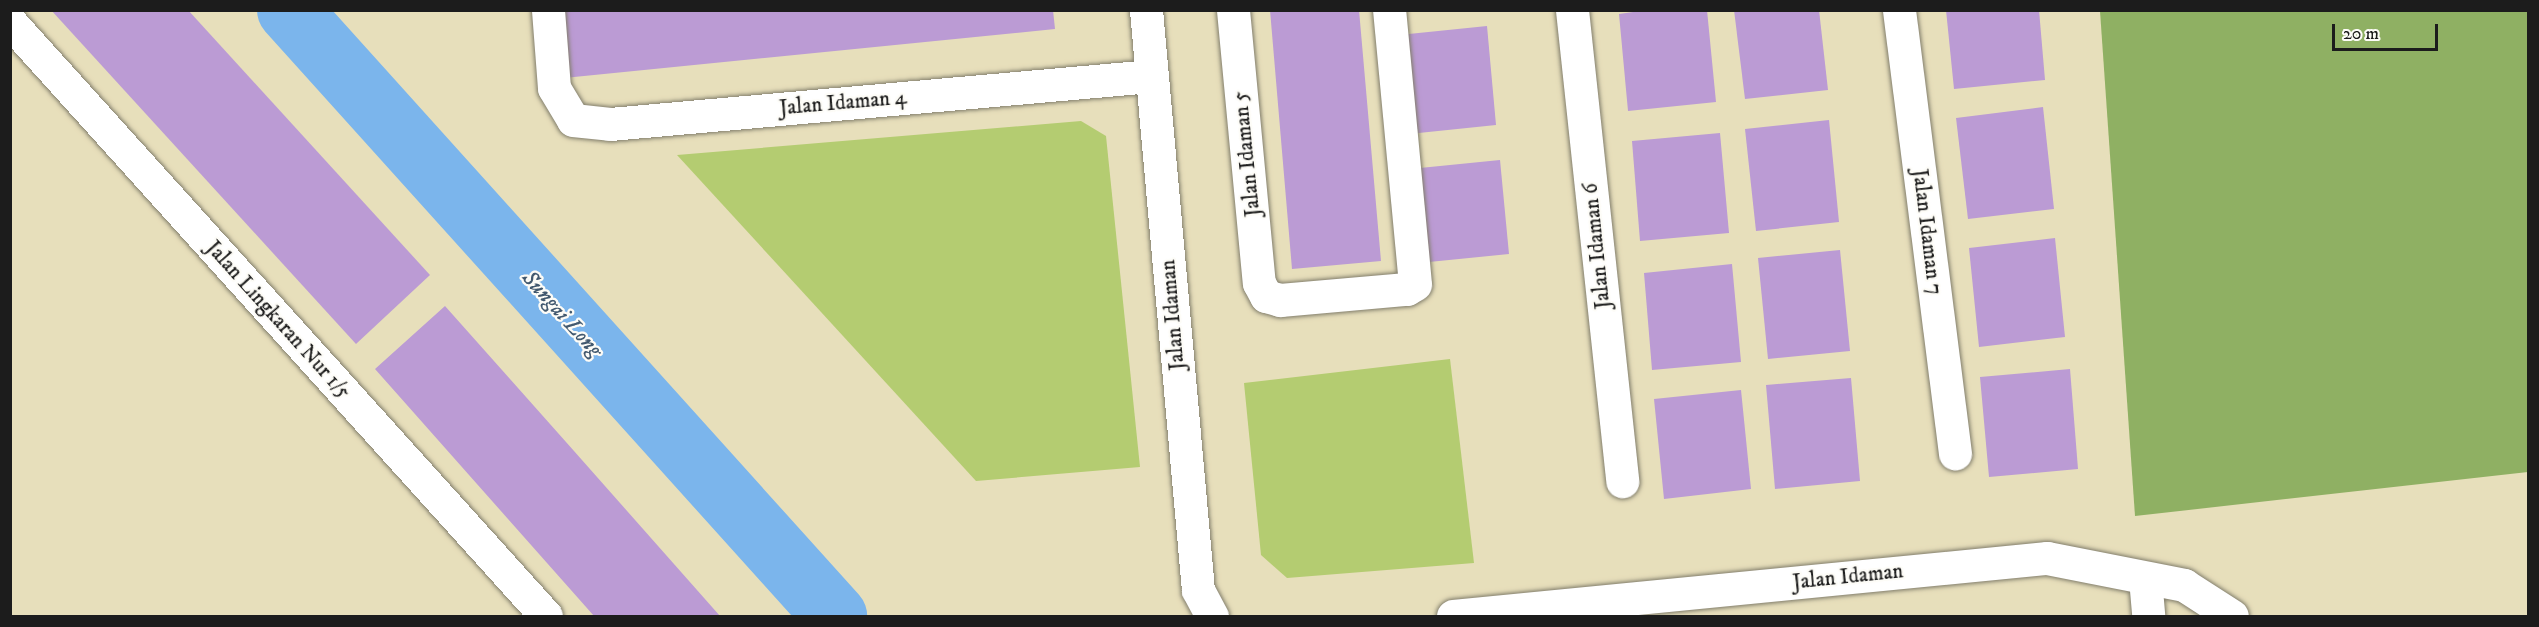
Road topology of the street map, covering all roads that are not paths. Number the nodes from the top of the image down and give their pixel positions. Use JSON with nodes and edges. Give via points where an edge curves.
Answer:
{"nodes":[{"id":1,"x":548,"y":10,"type":"edge"},
{"id":2,"x":1146,"y":10,"type":"edge"},
{"id":3,"x":1233,"y":10,"type":"edge"},
{"id":4,"x":1389,"y":10,"type":"edge"},
{"id":5,"x":1572,"y":10,"type":"edge"},
{"id":6,"x":1899,"y":10,"type":"edge"},
{"id":7,"x":10,"y":22,"type":"edge"},
{"id":8,"x":1151,"y":76,"type":"junction"},
{"id":9,"x":1955,"y":453,"type":"dead end"},
{"id":10,"x":1622,"y":481,"type":"dead end"},
{"id":11,"x":2145,"y":578,"type":"junction"},
{"id":12,"x":1474,"y":615,"type":"edge"},
{"id":13,"x":546,"y":616,"type":"edge"},
{"id":14,"x":1212,"y":616,"type":"edge"},
{"id":15,"x":2148,"y":616,"type":"edge"},
{"id":16,"x":2232,"y":616,"type":"edge"}],
"edges":[{"from":1,"to":8,"type":"street","name":"Jalan Idaman 4","via":[[554,88],[573,120],[610,124]]},
{"from":2,"to":8,"type":"street","name":"Jalan Idaman"},
{"from":3,"to":4,"type":"street","name":"Jalan Idaman 5","via":[[1259,283],[1266,296],[1280,300],[1407,289],[1415,284]]},
{"from":5,"to":10,"type":"street","name":"Jalan Idaman 6"},
{"from":6,"to":9,"type":"street","name":"Jalan Idaman 7"},
{"from":7,"to":13,"type":"street","name":"Jalan Lingkaran Nur 1/5"},
{"from":8,"to":14,"type":"street","name":"Jalan Idaman","via":[[1198,590]]},
{"from":11,"to":12,"type":"street","name":"Jalan Idaman","via":[[2047,558]]},
{"from":11,"to":15,"type":"street"},
{"from":11,"to":16,"type":"street","name":"Jalan Idaman","via":[[2184,585]]}]}
